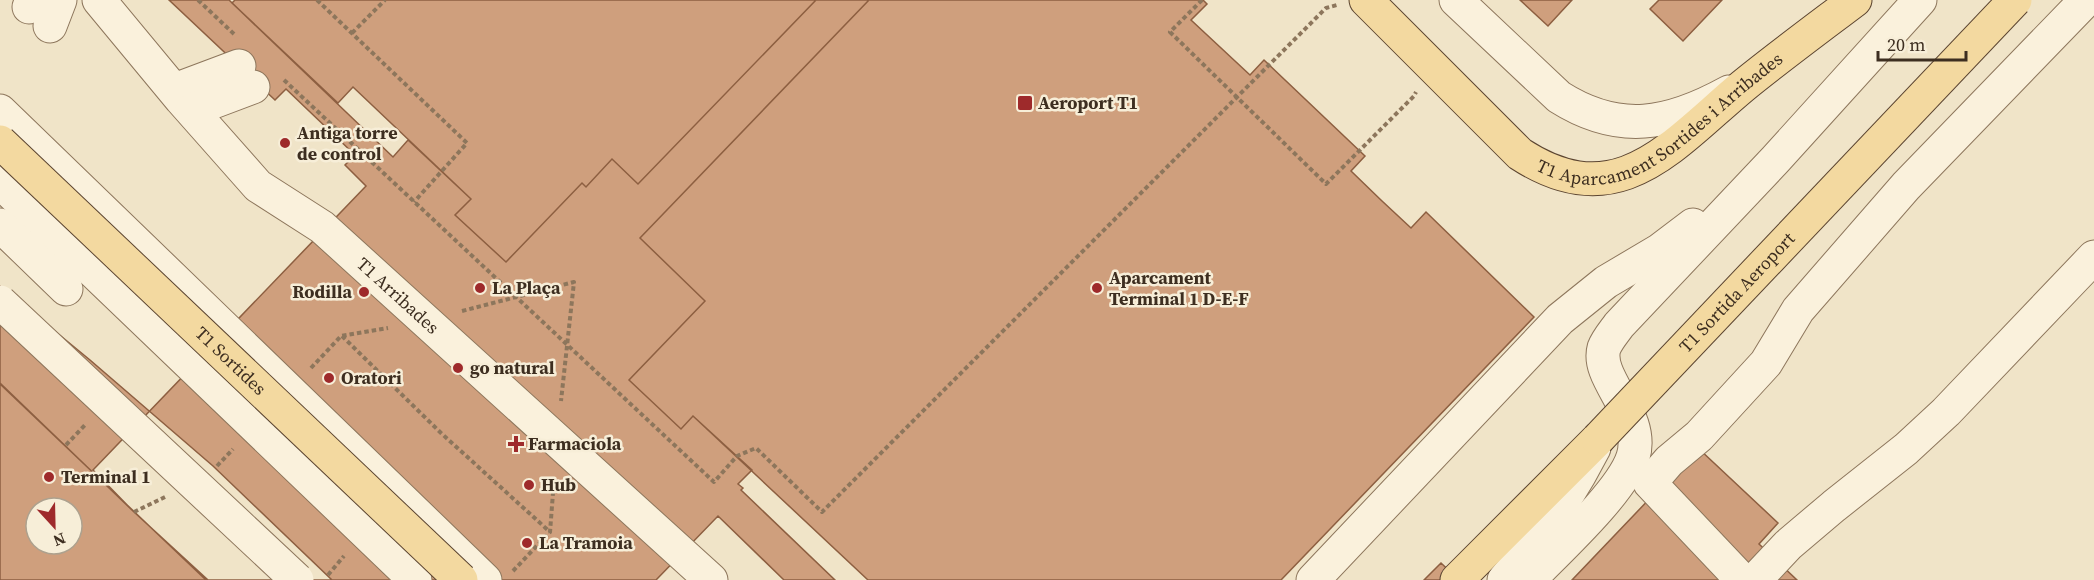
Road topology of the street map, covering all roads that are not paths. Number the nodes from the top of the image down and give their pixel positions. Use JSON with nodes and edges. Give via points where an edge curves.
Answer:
{"nodes":[{"id":1,"x":99,"y":0,"type":"edge"},
{"id":2,"x":1366,"y":0,"type":"edge"},
{"id":3,"x":1456,"y":0,"type":"edge"},
{"id":4,"x":1855,"y":0,"type":"edge"},
{"id":5,"x":1920,"y":0,"type":"edge"},
{"id":6,"x":2015,"y":0,"type":"edge"},
{"id":7,"x":2086,"y":0,"type":"edge"},
{"id":8,"x":253,"y":67,"type":"road end"},
{"id":9,"x":1753,"y":78,"type":"junction"},
{"id":10,"x":184,"y":100,"type":"junction"},
{"id":11,"x":0,"y":111,"type":"edge"},
{"id":12,"x":0,"y":142,"type":"edge"},
{"id":13,"x":1775,"y":160,"type":"junction"},
{"id":14,"x":0,"y":182,"type":"edge"},
{"id":15,"x":0,"y":225,"type":"edge"},
{"id":16,"x":2094,"y":257,"type":"edge"},
{"id":17,"x":66,"y":289,"type":"dead end"},
{"id":18,"x":0,"y":302,"type":"edge"},
{"id":19,"x":1598,"y":439,"type":"junction"},
{"id":20,"x":695,"y":573,"type":"edge"},
{"id":21,"x":297,"y":580,"type":"edge"},
{"id":22,"x":415,"y":580,"type":"edge"},
{"id":23,"x":461,"y":580,"type":"edge"},
{"id":24,"x":485,"y":580,"type":"edge"},
{"id":25,"x":1313,"y":580,"type":"edge"},
{"id":26,"x":1457,"y":580,"type":"edge"},
{"id":27,"x":1504,"y":580,"type":"edge"},
{"id":28,"x":1529,"y":580,"type":"edge"},
{"id":29,"x":1742,"y":580,"type":"edge"},
{"id":30,"x":1755,"y":580,"type":"edge"}],
"edges":[{"from":1,"to":10,"type":"lane","name":"T1 Arribades"},
{"from":2,"to":9,"type":"main road","name":"T1 Aparcament Sortides i Arribades","via":[[1520,153],[1539,166],[1574,176],[1621,175],[1649,164]]},
{"from":3,"to":9,"type":"lane","via":[[1559,97],[1599,117],[1622,122],[1661,120],[1690,111]]},
{"from":4,"to":9,"type":"main road","name":"T1 Aparcament Sortides i Arribades"},
{"from":5,"to":13,"type":"lane"},
{"from":6,"to":19,"type":"main road","name":"T1 Sortida Aeroport","bridge":true},
{"from":7,"to":29,"type":"lane","via":[[1906,186],[1798,310],[1766,363],[1650,483]]},
{"from":8,"to":10,"type":"lane"},
{"from":10,"to":20,"type":"lane","name":"T1 Arribades","via":[[258,186],[322,227]]},
{"from":11,"to":24,"type":"lane"},
{"from":12,"to":23,"type":"main road","name":"T1 Sortides","bridge":true},
{"from":13,"to":25,"type":"lane","via":[[1678,237],[1606,282],[1560,319]]},
{"from":13,"to":28,"type":"lane","via":[[1609,338],[1603,359],[1628,411],[1634,431],[1634,455],[1628,471],[1600,505]]},
{"from":14,"to":22,"type":"lane"},
{"from":15,"to":17,"type":"lane"},
{"from":16,"to":30,"type":"lane","via":[[1946,412],[1788,545]]},
{"from":18,"to":21,"type":"lane","bridge":true},
{"from":19,"to":26,"type":"main road","name":"T1 Sortida Aeroport"},
{"from":19,"to":27,"type":"lane","via":[[1577,482]]}]}
